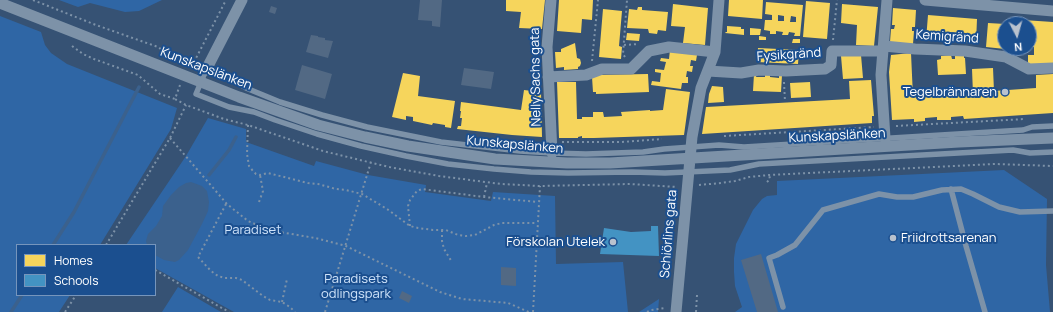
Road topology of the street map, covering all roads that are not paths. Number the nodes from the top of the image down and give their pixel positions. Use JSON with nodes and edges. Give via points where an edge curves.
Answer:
{"nodes":[{"id":1,"x":242,"y":0,"type":"edge"},
{"id":2,"x":551,"y":0,"type":"edge"},
{"id":3,"x":719,"y":0,"type":"edge"},
{"id":4,"x":887,"y":0,"type":"edge"},
{"id":5,"x":926,"y":0,"type":"edge"},
{"id":6,"x":0,"y":3,"type":"edge"},
{"id":7,"x":1053,"y":11,"type":"edge"},
{"id":8,"x":884,"y":49,"type":"junction"},
{"id":9,"x":715,"y":52,"type":"junction"},
{"id":10,"x":1053,"y":68,"type":"edge"},
{"id":11,"x":206,"y":70,"type":"junction"},
{"id":12,"x":708,"y":71,"type":"junction"},
{"id":13,"x":548,"y":77,"type":"junction"},
{"id":14,"x":201,"y":82,"type":"junction"},
{"id":15,"x":1053,"y":126,"type":"edge"},
{"id":16,"x":884,"y":132,"type":"junction"},
{"id":17,"x":1053,"y":138,"type":"edge"},
{"id":18,"x":551,"y":147,"type":"junction"},
{"id":19,"x":1053,"y":152,"type":"edge"},
{"id":20,"x":691,"y":153,"type":"junction"},
{"id":21,"x":689,"y":172,"type":"junction"},
{"id":22,"x":951,"y":189,"type":"junction"},
{"id":23,"x":1053,"y":211,"type":"edge"},
{"id":24,"x":783,"y":307,"type":"dead end"},
{"id":25,"x":672,"y":310,"type":"edge"},
{"id":26,"x":985,"y":312,"type":"edge"}],
"edges":[{"from":1,"to":11,"type":"street"},
{"from":2,"to":13,"type":"street","name":"Nelly Sachs gata","via":[[547,47]]},
{"from":3,"to":9,"type":"street","name":"Schiörlins gata"},
{"from":4,"to":8,"type":"street"},
{"from":5,"to":7,"type":"street"},
{"from":6,"to":14,"type":"street","name":"Kunskapslänken"},
{"from":8,"to":10,"type":"street","name":"Kemigränd","via":[[964,51],[1006,57],[1029,69]]},
{"from":8,"to":12,"type":"street","name":"Fysikgränd","via":[[832,51],[831,65],[825,68]]},
{"from":8,"to":16,"type":"street","via":[[881,75]]},
{"from":9,"to":12,"type":"street","name":"Schiörlins gata"},
{"from":9,"to":13,"type":"street","via":[[669,47],[649,51],[631,69],[602,69],[586,75]]},
{"from":11,"to":14,"type":"lane"},
{"from":11,"to":18,"type":"lane","via":[[232,79],[246,88],[280,102],[366,127],[441,142],[513,151]]},
{"from":12,"to":20,"type":"street","name":"Schiörlins gata","via":[[701,88]]},
{"from":13,"to":18,"type":"street","name":"Nelly Sachs gata"},
{"from":14,"to":20,"type":"street","name":"Kunskapslänken","via":[[318,125],[443,152],[495,159],[568,163],[610,163]]},
{"from":14,"to":21,"type":"lane","via":[[196,94],[229,107],[254,112],[361,146],[448,164],[531,172]]},
{"from":15,"to":16,"type":"lane","via":[[1023,130]]},
{"from":16,"to":20,"type":"lane","via":[[744,147],[731,145]]},
{"from":17,"to":20,"type":"street","name":"Kunskapslänken"},
{"from":18,"to":20,"type":"lane","via":[[586,154]]},
{"from":19,"to":21,"type":"lane","via":[[1030,153],[1013,150],[775,163],[730,170]]},
{"from":20,"to":21,"type":"street","name":"Schiörlins gata"},
{"from":21,"to":25,"type":"street","name":"Schiörlins gata"},
{"from":22,"to":23,"type":"lane","via":[[961,189],[999,207],[1020,212]]},
{"from":22,"to":24,"type":"lane","via":[[913,197],[878,194],[823,210],[795,245],[768,258]]},
{"from":22,"to":26,"type":"lane"}]}
